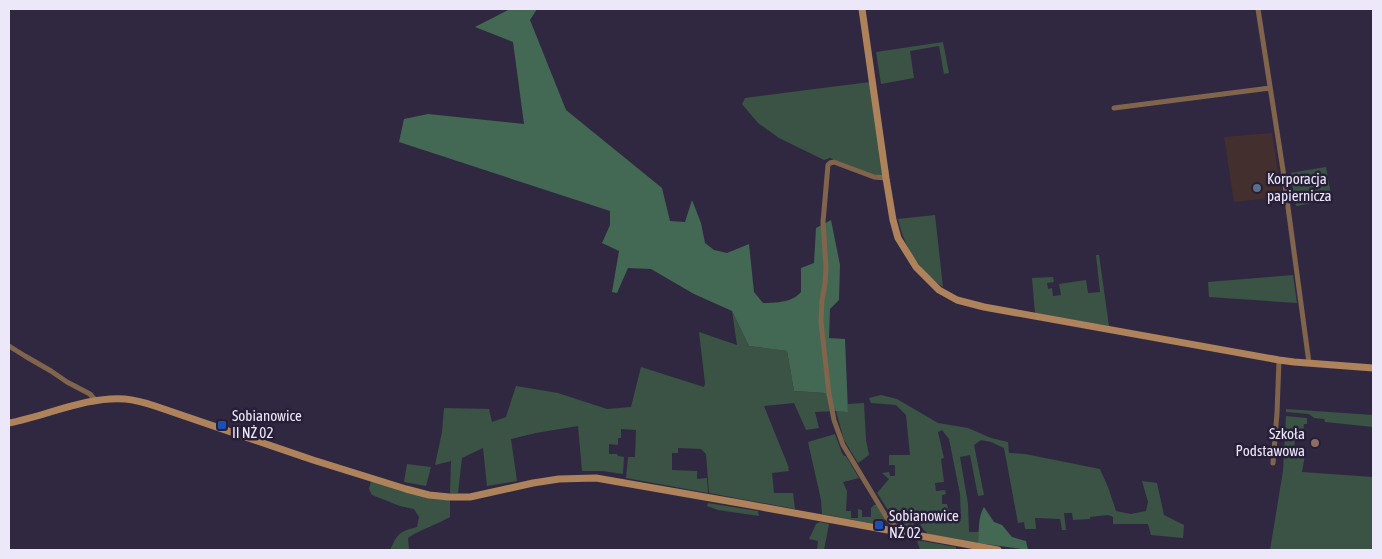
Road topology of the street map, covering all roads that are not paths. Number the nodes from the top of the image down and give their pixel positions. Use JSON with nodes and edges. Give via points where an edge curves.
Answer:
{"nodes":[{"id":1,"x":862,"y":9,"type":"edge"},
{"id":2,"x":1258,"y":9,"type":"edge"},
{"id":3,"x":1270,"y":88,"type":"junction"},
{"id":4,"x":1114,"y":108,"type":"dead end"},
{"id":5,"x":886,"y":178,"type":"junction"},
{"id":6,"x":9,"y":346,"type":"edge"},
{"id":7,"x":1279,"y":360,"type":"junction"},
{"id":8,"x":1309,"y":363,"type":"junction"},
{"id":9,"x":1373,"y":368,"type":"edge"},
{"id":10,"x":96,"y":401,"type":"junction"},
{"id":11,"x":9,"y":423,"type":"edge"},
{"id":12,"x":1273,"y":463,"type":"dead end"},
{"id":13,"x":888,"y":518,"type":"junction"},
{"id":14,"x":882,"y":529,"type":"junction"},
{"id":15,"x":899,"y":532,"type":"junction"},
{"id":16,"x":998,"y":550,"type":"edge"}],
"edges":[{"from":1,"to":5,"type":"street"},
{"from":2,"to":3,"type":"street"},
{"from":3,"to":4,"type":"street"},
{"from":3,"to":8,"type":"street"},
{"from":5,"to":7,"type":"street","via":[[896,232],[907,255],[929,282],[957,300]]},
{"from":5,"to":13,"type":"street","via":[[874,177],[834,162],[828,165],[823,222],[826,275],[821,322],[829,394],[840,438]]},
{"from":6,"to":10,"type":"street","via":[[90,394]]},
{"from":7,"to":8,"type":"street"},
{"from":7,"to":12,"type":"street"},
{"from":8,"to":9,"type":"street"},
{"from":10,"to":11,"type":"street"},
{"from":10,"to":14,"type":"street","via":[[120,399],[141,402],[397,487],[434,496],[470,497],[559,479],[596,478]]},
{"from":13,"to":14,"type":"street"},
{"from":13,"to":15,"type":"street"},
{"from":14,"to":15,"type":"street"},
{"from":15,"to":16,"type":"street"}]}
